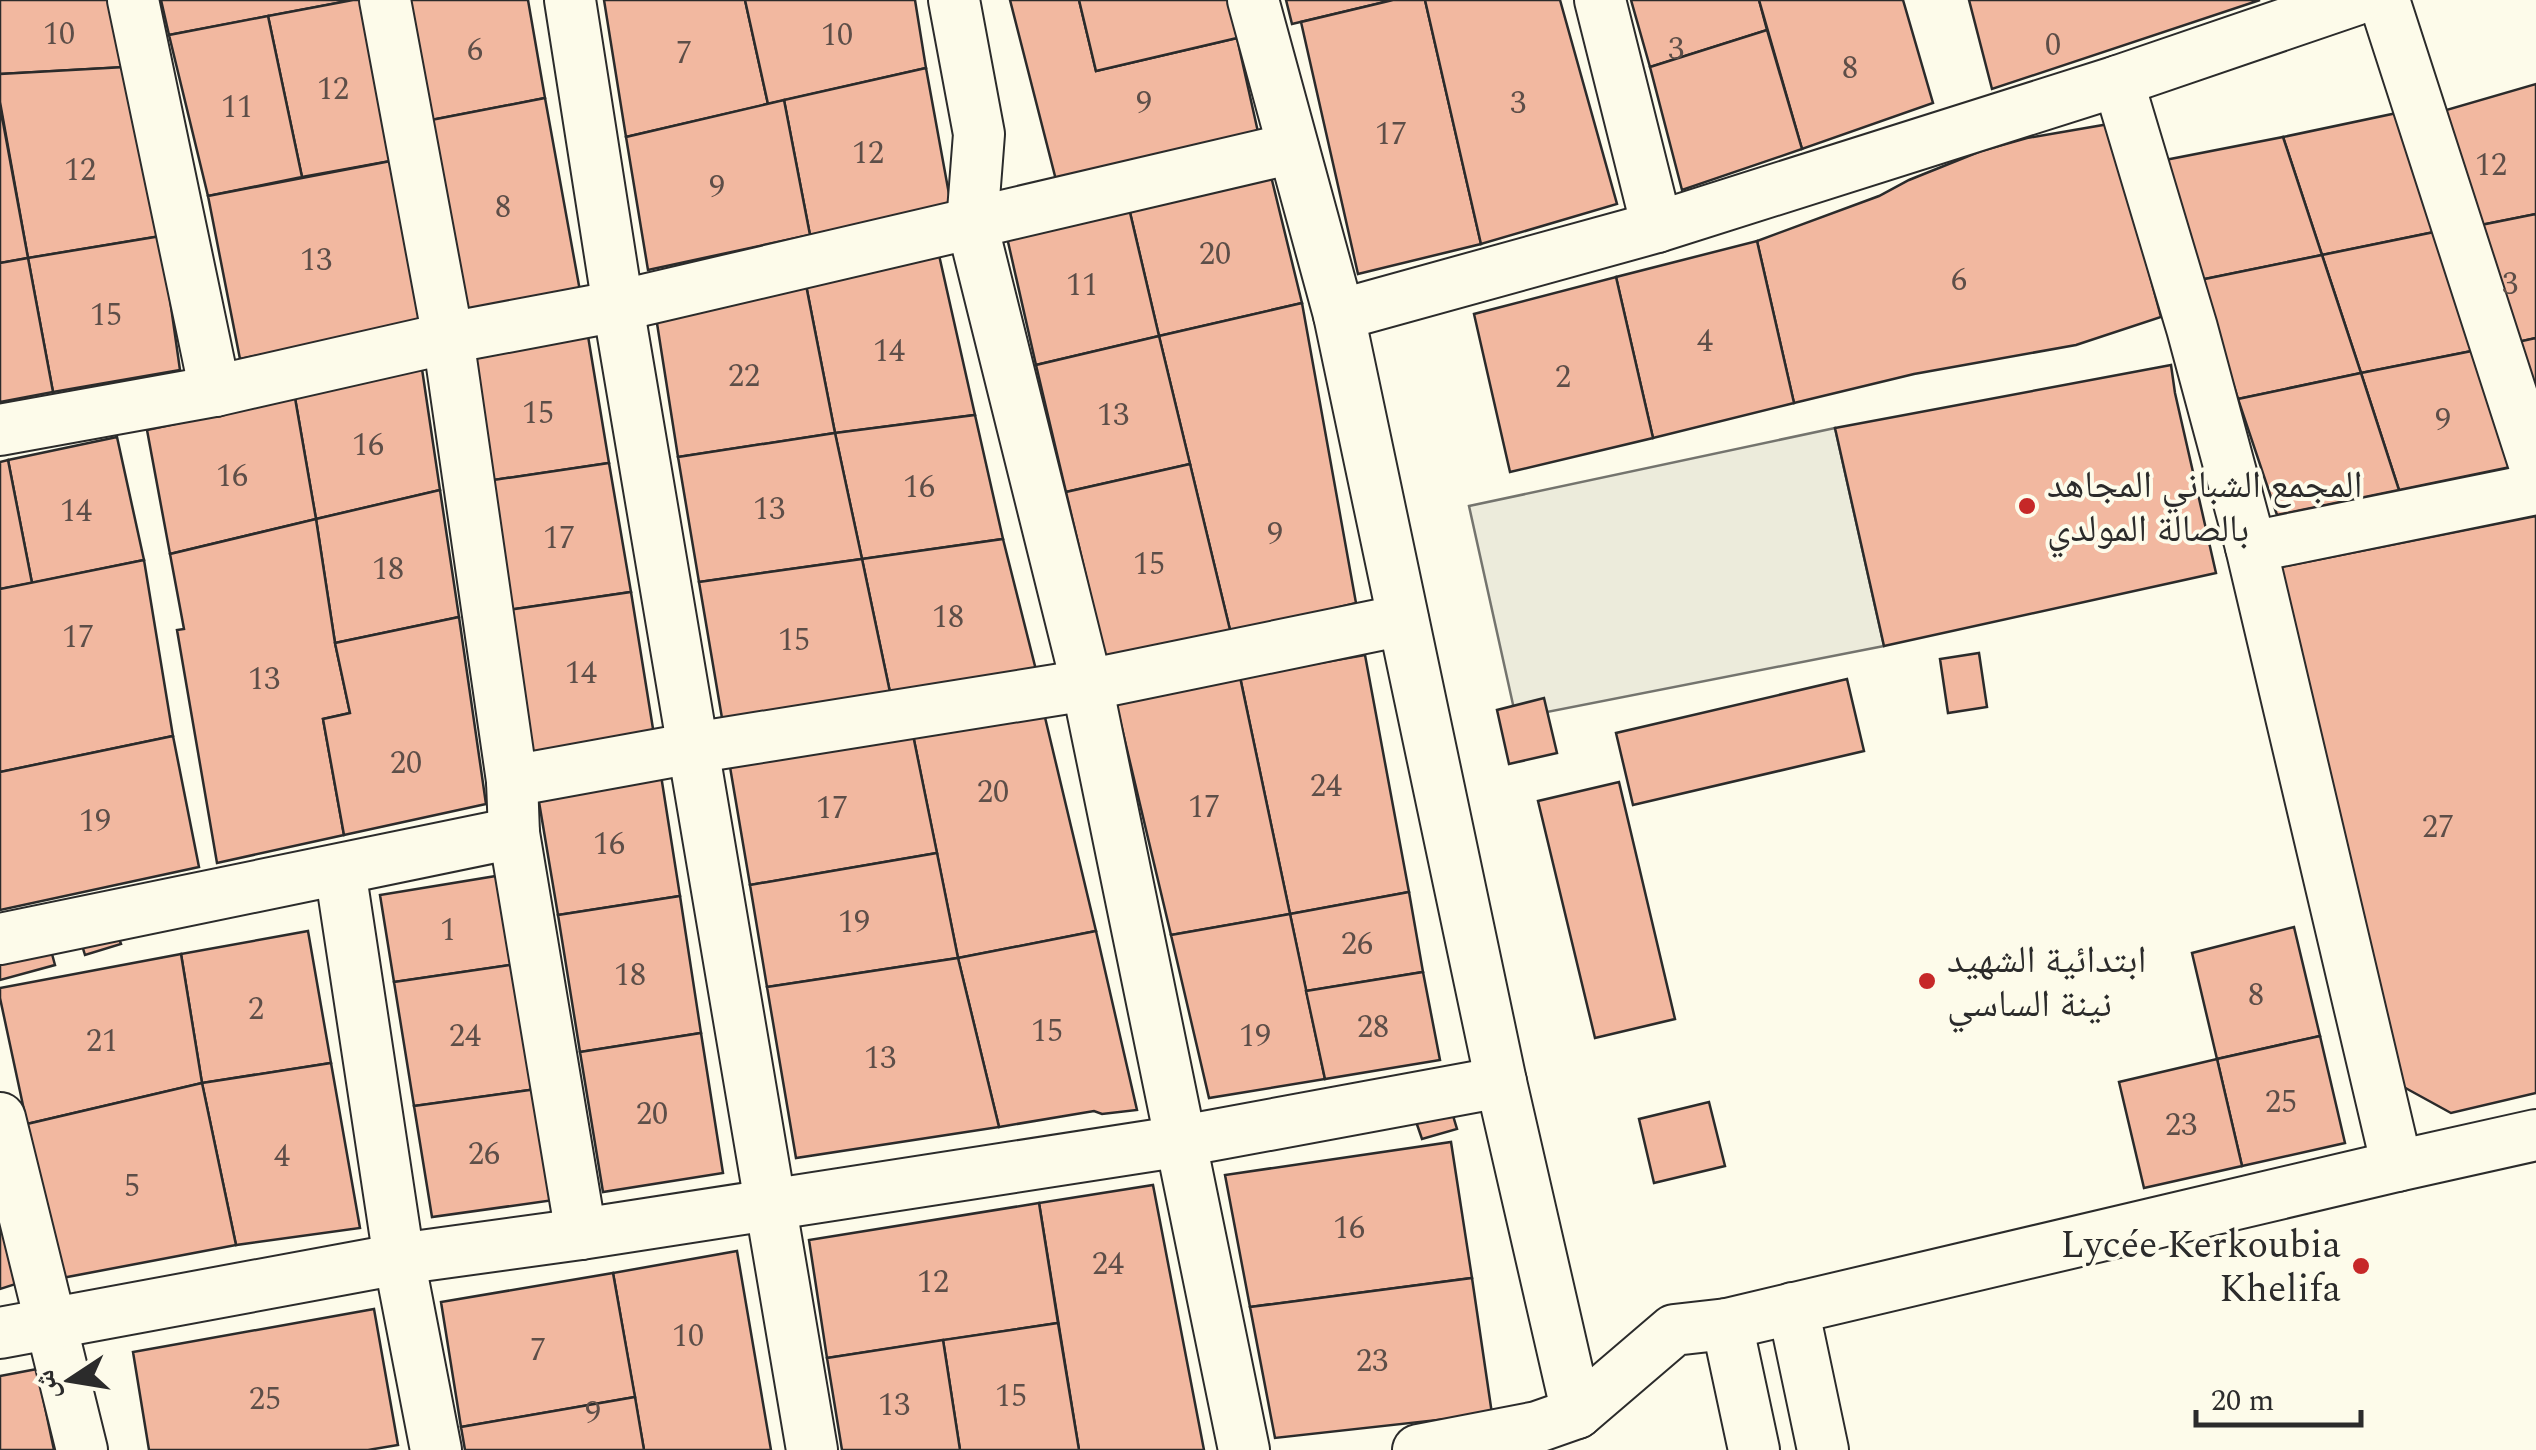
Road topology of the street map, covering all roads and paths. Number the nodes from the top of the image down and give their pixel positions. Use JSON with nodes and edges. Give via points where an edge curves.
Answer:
{"nodes":[{"id":1,"x":134,"y":0,"type":"edge"},
{"id":2,"x":385,"y":0,"type":"edge"},
{"id":3,"x":570,"y":0,"type":"edge"},
{"id":4,"x":954,"y":0,"type":"edge"},
{"id":5,"x":1253,"y":0,"type":"edge"},
{"id":6,"x":1600,"y":0,"type":"edge"},
{"id":7,"x":2354,"y":0,"type":"edge"},
{"id":8,"x":2384,"y":0,"type":"edge"},
{"id":9,"x":2118,"y":81,"type":"junction"},
{"id":10,"x":1293,"y":148,"type":"junction"},
{"id":11,"x":972,"y":224,"type":"junction"},
{"id":12,"x":1657,"y":227,"type":"junction"},
{"id":13,"x":618,"y":306,"type":"junction"},
{"id":14,"x":1338,"y":314,"type":"junction"},
{"id":15,"x":448,"y":338,"type":"junction"},
{"id":16,"x":215,"y":391,"type":"junction"},
{"id":17,"x":0,"y":430,"type":"edge"},
{"id":18,"x":2536,"y":470,"type":"edge"},
{"id":19,"x":2536,"y":489,"type":"edge"},
{"id":20,"x":2251,"y":547,"type":"junction"},
{"id":21,"x":1402,"y":620,"type":"junction"},
{"id":22,"x":1086,"y":684,"type":"junction"},
{"id":23,"x":693,"y":748,"type":"junction"},
{"id":24,"x":512,"y":782,"type":"junction"},
{"id":25,"x":514,"y":833,"type":"junction"},
{"id":26,"x":340,"y":870,"type":"junction"},
{"id":27,"x":0,"y":939,"type":"edge"},
{"id":28,"x":1501,"y":1082,"type":"junction"},
{"id":29,"x":0,"y":1118,"type":"edge"},
{"id":30,"x":2536,"y":1135,"type":"edge"},
{"id":31,"x":1182,"y":1141,"type":"junction"},
{"id":32,"x":2396,"y":1166,"type":"junction"},
{"id":33,"x":769,"y":1203,"type":"junction"},
{"id":34,"x":580,"y":1234,"type":"junction"},
{"id":35,"x":399,"y":1259,"type":"junction"},
{"id":36,"x":1793,"y":1308,"type":"junction"},
{"id":37,"x":49,"y":1323,"type":"junction"},
{"id":38,"x":1727,"y":1324,"type":"junction"},
{"id":39,"x":0,"y":1333,"type":"edge"},
{"id":40,"x":1577,"y":1414,"type":"junction"},
{"id":41,"x":82,"y":1450,"type":"edge"},
{"id":42,"x":436,"y":1450,"type":"edge"},
{"id":43,"x":812,"y":1450,"type":"edge"},
{"id":44,"x":1244,"y":1450,"type":"edge"},
{"id":45,"x":1418,"y":1450,"type":"edge"},
{"id":46,"x":1754,"y":1450,"type":"edge"},
{"id":47,"x":1824,"y":1450,"type":"edge"}],
"edges":[{"from":1,"to":16,"type":"street"},
{"from":2,"to":15,"type":"street"},
{"from":3,"to":13,"type":"street"},
{"from":4,"to":11,"type":"street","via":[[979,134]]},
{"from":5,"to":10,"type":"street"},
{"from":6,"to":12,"type":"street"},
{"from":7,"to":9,"type":"street"},
{"from":8,"to":18,"type":"street"},
{"from":9,"to":12,"type":"street"},
{"from":9,"to":20,"type":"street"},
{"from":10,"to":11,"type":"street"},
{"from":10,"to":14,"type":"street"},
{"from":11,"to":13,"type":"street"},
{"from":11,"to":22,"type":"street"},
{"from":12,"to":14,"type":"street"},
{"from":13,"to":15,"type":"street"},
{"from":13,"to":23,"type":"street"},
{"from":14,"to":21,"type":"street"},
{"from":15,"to":16,"type":"street"},
{"from":15,"to":24,"type":"street"},
{"from":16,"to":17,"type":"street"},
{"from":19,"to":20,"type":"street"},
{"from":20,"to":32,"type":"street"},
{"from":21,"to":22,"type":"street"},
{"from":21,"to":28,"type":"street"},
{"from":22,"to":23,"type":"street"},
{"from":22,"to":31,"type":"street"},
{"from":23,"to":24,"type":"street"},
{"from":23,"to":33,"type":"street"},
{"from":24,"to":25,"type":"street"},
{"from":25,"to":26,"type":"street"},
{"from":25,"to":34,"type":"street"},
{"from":26,"to":27,"type":"street"},
{"from":26,"to":35,"type":"street"},
{"from":28,"to":31,"type":"street"},
{"from":28,"to":40,"type":"street"},
{"from":29,"to":37,"type":"street"},
{"from":30,"to":32,"type":"street"},
{"from":31,"to":33,"type":"street"},
{"from":31,"to":44,"type":"street"},
{"from":32,"to":36,"type":"street"},
{"from":33,"to":34,"type":"street"},
{"from":33,"to":43,"type":"street"},
{"from":34,"to":35,"type":"street"},
{"from":35,"to":37,"type":"street"},
{"from":35,"to":42,"type":"street"},
{"from":36,"to":38,"type":"street"},
{"from":36,"to":47,"type":"street"},
{"from":37,"to":39,"type":"street"},
{"from":37,"to":41,"type":"street"},
{"from":38,"to":40,"type":"street","via":[[1674,1330]]},
{"from":38,"to":46,"type":"street"},
{"from":40,"to":45,"type":"street"}]}
